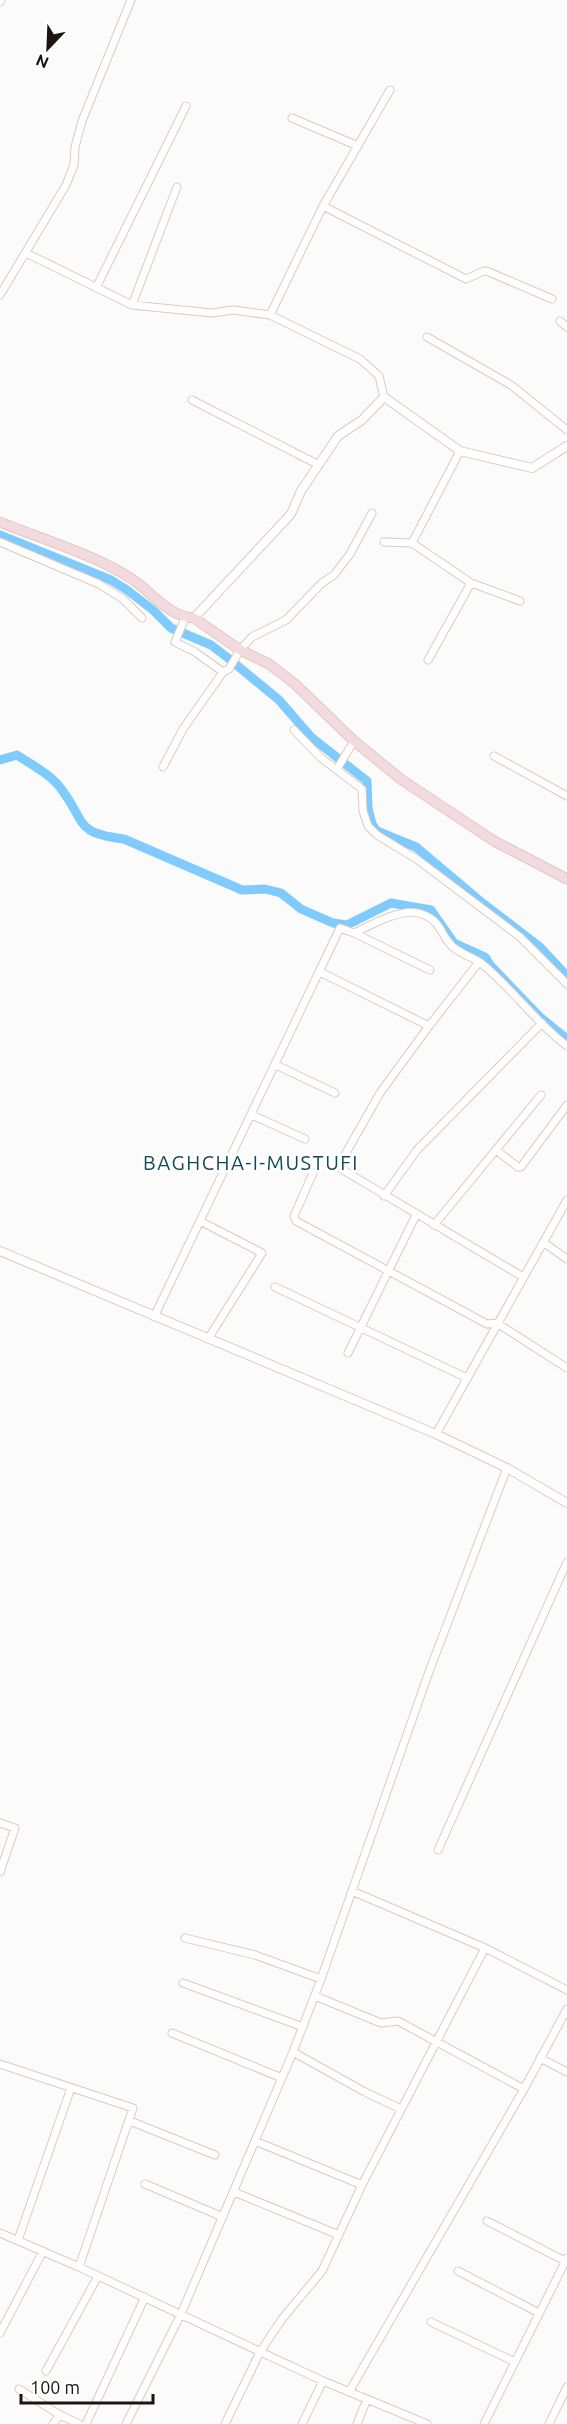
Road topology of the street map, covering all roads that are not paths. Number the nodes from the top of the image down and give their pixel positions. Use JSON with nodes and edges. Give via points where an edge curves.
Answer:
{"nodes":[{"id":1,"x":130,"y":0,"type":"edge"},
{"id":2,"x":390,"y":90,"type":"dead end"},
{"id":3,"x":186,"y":106,"type":"dead end"},
{"id":4,"x":292,"y":118,"type":"dead end"},
{"id":5,"x":358,"y":146,"type":"junction"},
{"id":6,"x":177,"y":187,"type":"dead end"},
{"id":7,"x":323,"y":206,"type":"junction"},
{"id":8,"x":26,"y":253,"type":"junction"},
{"id":9,"x":96,"y":288,"type":"junction"},
{"id":10,"x":0,"y":296,"type":"edge"},
{"id":11,"x":552,"y":299,"type":"dead end"},
{"id":12,"x":132,"y":305,"type":"junction"},
{"id":13,"x":270,"y":315,"type":"junction"},
{"id":14,"x":560,"y":321,"type":"dead end"},
{"id":15,"x":567,"y":327,"type":"edge"},
{"id":16,"x":427,"y":338,"type":"dead end"},
{"id":17,"x":384,"y":397,"type":"junction"},
{"id":18,"x":192,"y":400,"type":"dead end"},
{"id":19,"x":567,"y":430,"type":"edge"},
{"id":20,"x":567,"y":446,"type":"edge"},
{"id":21,"x":460,"y":451,"type":"junction"},
{"id":22,"x":317,"y":464,"type":"junction"},
{"id":23,"x":372,"y":513,"type":"dead end"},
{"id":24,"x":0,"y":522,"type":"edge"},
{"id":25,"x":0,"y":542,"type":"edge"},
{"id":26,"x":384,"y":542,"type":"dead end"},
{"id":27,"x":412,"y":543,"type":"junction"},
{"id":28,"x":471,"y":583,"type":"junction"},
{"id":29,"x":520,"y":601,"type":"dead end"},
{"id":30,"x":142,"y":618,"type":"dead end"},
{"id":31,"x":187,"y":620,"type":"junction"},
{"id":32,"x":238,"y":653,"type":"junction"},
{"id":33,"x":428,"y":660,"type":"dead end"},
{"id":34,"x":226,"y":670,"type":"junction"},
{"id":35,"x":294,"y":730,"type":"dead end"},
{"id":36,"x":354,"y":741,"type":"junction"},
{"id":37,"x":494,"y":756,"type":"dead end"},
{"id":38,"x":163,"y":767,"type":"dead end"},
{"id":39,"x":337,"y":769,"type":"junction"},
{"id":40,"x":567,"y":796,"type":"edge"},
{"id":41,"x":567,"y":879,"type":"edge"},
{"id":42,"x":354,"y":933,"type":"junction"},
{"id":43,"x":479,"y":962,"type":"junction"},
{"id":44,"x":430,"y":969,"type":"dead end"},
{"id":45,"x":320,"y":972,"type":"junction"},
{"id":46,"x":567,"y":984,"type":"edge"},
{"id":47,"x":542,"y":1023,"type":"junction"},
{"id":48,"x":429,"y":1026,"type":"junction"},
{"id":49,"x":567,"y":1046,"type":"edge"},
{"id":50,"x":276,"y":1065,"type":"junction"},
{"id":51,"x":334,"y":1093,"type":"dead end"},
{"id":52,"x":541,"y":1095,"type":"dead end"},
{"id":53,"x":567,"y":1105,"type":"edge"},
{"id":54,"x":252,"y":1115,"type":"junction"},
{"id":55,"x":305,"y":1139,"type":"dead end"},
{"id":56,"x":496,"y":1150,"type":"junction"},
{"id":57,"x":313,"y":1173,"type":"dead end"},
{"id":58,"x":384,"y":1196,"type":"junction"},
{"id":59,"x":567,"y":1200,"type":"edge"},
{"id":60,"x":416,"y":1215,"type":"junction"},
{"id":61,"x":200,"y":1221,"type":"junction"},
{"id":62,"x":434,"y":1225,"type":"junction"},
{"id":63,"x":543,"y":1242,"type":"junction"},
{"id":64,"x":0,"y":1251,"type":"edge"},
{"id":65,"x":567,"y":1258,"type":"edge"},
{"id":66,"x":389,"y":1271,"type":"junction"},
{"id":67,"x":523,"y":1277,"type":"junction"},
{"id":68,"x":275,"y":1287,"type":"dead end"},
{"id":69,"x":154,"y":1317,"type":"junction"},
{"id":70,"x":497,"y":1323,"type":"junction"},
{"id":71,"x":361,"y":1327,"type":"junction"},
{"id":72,"x":208,"y":1339,"type":"junction"},
{"id":73,"x":348,"y":1353,"type":"dead end"},
{"id":74,"x":567,"y":1368,"type":"edge"},
{"id":75,"x":467,"y":1378,"type":"junction"},
{"id":76,"x":436,"y":1434,"type":"junction"},
{"id":77,"x":507,"y":1468,"type":"junction"},
{"id":78,"x":567,"y":1503,"type":"edge"},
{"id":79,"x":567,"y":1562,"type":"edge"},
{"id":80,"x":0,"y":1823,"type":"edge"},
{"id":81,"x":438,"y":1850,"type":"dead end"},
{"id":82,"x":0,"y":1872,"type":"edge"},
{"id":83,"x":352,"y":1891,"type":"junction"},
{"id":84,"x":185,"y":1938,"type":"dead end"},
{"id":85,"x":485,"y":1948,"type":"junction"},
{"id":86,"x":321,"y":1979,"type":"junction"},
{"id":87,"x":183,"y":1983,"type":"dead end"},
{"id":88,"x":567,"y":1990,"type":"edge"},
{"id":89,"x":315,"y":1996,"type":"junction"},
{"id":90,"x":567,"y":2009,"type":"edge"},
{"id":91,"x":303,"y":2027,"type":"junction"},
{"id":92,"x":172,"y":2033,"type":"dead end"},
{"id":93,"x":437,"y":2042,"type":"junction"},
{"id":94,"x":293,"y":2052,"type":"junction"},
{"id":95,"x":540,"y":2058,"type":"junction"},
{"id":96,"x":0,"y":2064,"type":"edge"},
{"id":97,"x":567,"y":2072,"type":"edge"},
{"id":98,"x":282,"y":2078,"type":"junction"},
{"id":99,"x":71,"y":2088,"type":"junction"},
{"id":100,"x":524,"y":2089,"type":"junction"},
{"id":101,"x":401,"y":2109,"type":"junction"},
{"id":102,"x":130,"y":2121,"type":"junction"},
{"id":103,"x":255,"y":2141,"type":"junction"},
{"id":104,"x":215,"y":2155,"type":"dead end"},
{"id":105,"x":145,"y":2184,"type":"dead end"},
{"id":106,"x":362,"y":2185,"type":"junction"},
{"id":107,"x":234,"y":2192,"type":"junction"},
{"id":108,"x":223,"y":2217,"type":"junction"},
{"id":109,"x":487,"y":2222,"type":"dead end"},
{"id":110,"x":0,"y":2233,"type":"edge"},
{"id":111,"x":339,"y":2235,"type":"junction"},
{"id":112,"x":18,"y":2241,"type":"junction"},
{"id":113,"x":44,"y":2251,"type":"junction"},
{"id":114,"x":566,"y":2259,"type":"edge"},
{"id":115,"x":79,"y":2267,"type":"junction"},
{"id":116,"x":458,"y":2271,"type":"dead end"},
{"id":117,"x":98,"y":2276,"type":"junction"},
{"id":118,"x":145,"y":2297,"type":"junction"},
{"id":119,"x":539,"y":2313,"type":"junction"},
{"id":120,"x":181,"y":2314,"type":"junction"},
{"id":121,"x":431,"y":2322,"type":"dead end"},
{"id":122,"x":0,"y":2333,"type":"edge"},
{"id":123,"x":260,"y":2352,"type":"junction"},
{"id":124,"x":515,"y":2362,"type":"junction"},
{"id":125,"x":46,"y":2371,"type":"dead end"},
{"id":126,"x":323,"y":2381,"type":"junction"},
{"id":127,"x":567,"y":2387,"type":"edge"},
{"id":128,"x":19,"y":2389,"type":"dead end"},
{"id":129,"x":350,"y":2392,"type":"junction"},
{"id":130,"x":367,"y":2399,"type":"junction"},
{"id":131,"x":60,"y":2415,"type":"junction"},
{"id":132,"x":53,"y":2424,"type":"edge"},
{"id":133,"x":79,"y":2424,"type":"edge"},
{"id":134,"x":86,"y":2424,"type":"edge"},
{"id":135,"x":126,"y":2424,"type":"edge"},
{"id":136,"x":225,"y":2424,"type":"edge"},
{"id":137,"x":302,"y":2424,"type":"edge"},
{"id":138,"x":357,"y":2424,"type":"edge"},
{"id":139,"x":427,"y":2424,"type":"edge"},
{"id":140,"x":484,"y":2424,"type":"edge"},
{"id":141,"x":549,"y":2424,"type":"edge"}],
"edges":[{"from":1,"to":8,"type":"street","via":[[81,122],[74,165],[66,185]]},
{"from":2,"to":5,"type":"street"},
{"from":3,"to":9,"type":"street"},
{"from":4,"to":5,"type":"street"},
{"from":5,"to":7,"type":"street"},
{"from":6,"to":12,"type":"street"},
{"from":7,"to":11,"type":"street","via":[[466,279],[489,272]]},
{"from":7,"to":13,"type":"street"},
{"from":8,"to":9,"type":"street"},
{"from":8,"to":10,"type":"street"},
{"from":9,"to":12,"type":"street"},
{"from":12,"to":13,"type":"street"},
{"from":13,"to":17,"type":"street","via":[[360,359],[379,376]]},
{"from":14,"to":15,"type":"street"},
{"from":16,"to":19,"type":"street","via":[[511,385]]},
{"from":17,"to":21,"type":"street"},
{"from":17,"to":22,"type":"street","via":[[362,420],[338,436]]},
{"from":18,"to":22,"type":"street"},
{"from":20,"to":21,"type":"street","via":[[532,468]]},
{"from":21,"to":27,"type":"street"},
{"from":22,"to":31,"type":"street","via":[[291,514]]},
{"from":23,"to":32,"type":"street","via":[[334,575],[286,620],[252,637]]},
{"from":24,"to":31,"type":"main road","via":[[118,571]]},
{"from":25,"to":30,"type":"street","via":[[99,584],[123,599]]},
{"from":26,"to":27,"type":"street"},
{"from":27,"to":28,"type":"street"},
{"from":28,"to":29,"type":"street"},
{"from":28,"to":33,"type":"street"},
{"from":31,"to":32,"type":"main road"},
{"from":31,"to":34,"type":"street","via":[[175,642]]},
{"from":32,"to":34,"type":"street"},
{"from":32,"to":36,"type":"main road","via":[[269,664]]},
{"from":34,"to":38,"type":"street","via":[[183,729]]},
{"from":35,"to":39,"type":"street"},
{"from":36,"to":39,"type":"street"},
{"from":36,"to":41,"type":"main road","via":[[402,780],[494,841]]},
{"from":37,"to":40,"type":"street"},
{"from":39,"to":46,"type":"street","via":[[362,789],[363,811],[368,826],[377,835],[418,860],[520,937]]},
{"from":42,"to":43,"type":"street","via":[[391,917],[416,912],[442,928],[460,953]]},
{"from":42,"to":44,"type":"street"},
{"from":42,"to":45,"type":"street","via":[[340,928]]},
{"from":43,"to":47,"type":"street"},
{"from":43,"to":48,"type":"street"},
{"from":45,"to":48,"type":"street"},
{"from":45,"to":50,"type":"street"},
{"from":47,"to":49,"type":"street"},
{"from":47,"to":58,"type":"street","via":[[417,1150]]},
{"from":48,"to":58,"type":"street","via":[[380,1093],[338,1167]]},
{"from":50,"to":51,"type":"street"},
{"from":50,"to":54,"type":"street"},
{"from":52,"to":56,"type":"street"},
{"from":53,"to":56,"type":"street","via":[[521,1167]]},
{"from":54,"to":55,"type":"street"},
{"from":54,"to":61,"type":"street"},
{"from":56,"to":62,"type":"street"},
{"from":57,"to":66,"type":"street","via":[[294,1219]]},
{"from":58,"to":60,"type":"street"},
{"from":59,"to":63,"type":"street"},
{"from":60,"to":62,"type":"street"},
{"from":60,"to":66,"type":"street"},
{"from":61,"to":69,"type":"street"},
{"from":61,"to":72,"type":"street","via":[[262,1253]]},
{"from":62,"to":67,"type":"street"},
{"from":63,"to":65,"type":"street"},
{"from":63,"to":67,"type":"street"},
{"from":64,"to":69,"type":"street"},
{"from":66,"to":70,"type":"street","via":[[487,1324]]},
{"from":66,"to":71,"type":"street"},
{"from":67,"to":70,"type":"street"},
{"from":68,"to":71,"type":"street"},
{"from":69,"to":72,"type":"street"},
{"from":70,"to":74,"type":"street"},
{"from":70,"to":75,"type":"street"},
{"from":71,"to":73,"type":"street"},
{"from":71,"to":75,"type":"street"},
{"from":72,"to":76,"type":"street"},
{"from":75,"to":76,"type":"street"},
{"from":76,"to":77,"type":"street"},
{"from":77,"to":78,"type":"street"},
{"from":77,"to":83,"type":"street","via":[[430,1669]]},
{"from":79,"to":81,"type":"street"},
{"from":80,"to":82,"type":"street","via":[[15,1828]]},
{"from":83,"to":85,"type":"street"},
{"from":83,"to":86,"type":"street"},
{"from":84,"to":86,"type":"street","via":[[255,1955]]},
{"from":85,"to":88,"type":"street"},
{"from":85,"to":93,"type":"street"},
{"from":86,"to":89,"type":"street"},
{"from":87,"to":91,"type":"street"},
{"from":89,"to":91,"type":"street"},
{"from":89,"to":93,"type":"street","via":[[381,2023],[398,2021]]},
{"from":90,"to":95,"type":"street"},
{"from":91,"to":94,"type":"street"},
{"from":92,"to":98,"type":"street"},
{"from":93,"to":100,"type":"street"},
{"from":93,"to":101,"type":"street"},
{"from":94,"to":98,"type":"street"},
{"from":94,"to":101,"type":"street"},
{"from":95,"to":97,"type":"street"},
{"from":95,"to":100,"type":"street"},
{"from":96,"to":99,"type":"street"},
{"from":98,"to":103,"type":"street"},
{"from":99,"to":102,"type":"street","via":[[133,2108]]},
{"from":99,"to":112,"type":"street"},
{"from":100,"to":129,"type":"street"},
{"from":101,"to":106,"type":"street"},
{"from":102,"to":104,"type":"street"},
{"from":102,"to":115,"type":"street"},
{"from":103,"to":106,"type":"street"},
{"from":103,"to":107,"type":"street"},
{"from":105,"to":108,"type":"street"},
{"from":106,"to":111,"type":"street"},
{"from":107,"to":108,"type":"street"},
{"from":107,"to":111,"type":"street"},
{"from":108,"to":120,"type":"street"},
{"from":109,"to":114,"type":"street"},
{"from":110,"to":112,"type":"street"},
{"from":111,"to":123,"type":"street","via":[[322,2271]]},
{"from":112,"to":113,"type":"street"},
{"from":113,"to":115,"type":"street"},
{"from":113,"to":122,"type":"street"},
{"from":114,"to":119,"type":"street"},
{"from":115,"to":117,"type":"street"},
{"from":116,"to":119,"type":"street"},
{"from":117,"to":118,"type":"street"},
{"from":117,"to":125,"type":"street"},
{"from":118,"to":120,"type":"street"},
{"from":118,"to":134,"type":"street"},
{"from":119,"to":124,"type":"street"},
{"from":120,"to":123,"type":"street"},
{"from":120,"to":135,"type":"street"},
{"from":121,"to":124,"type":"street"},
{"from":123,"to":126,"type":"street"},
{"from":123,"to":136,"type":"street"},
{"from":124,"to":140,"type":"street"},
{"from":126,"to":129,"type":"street"},
{"from":126,"to":137,"type":"street"},
{"from":127,"to":141,"type":"street"},
{"from":128,"to":131,"type":"street"},
{"from":129,"to":130,"type":"street"},
{"from":130,"to":138,"type":"street"},
{"from":130,"to":139,"type":"street"},
{"from":131,"to":132,"type":"street"},
{"from":131,"to":133,"type":"street"}]}
